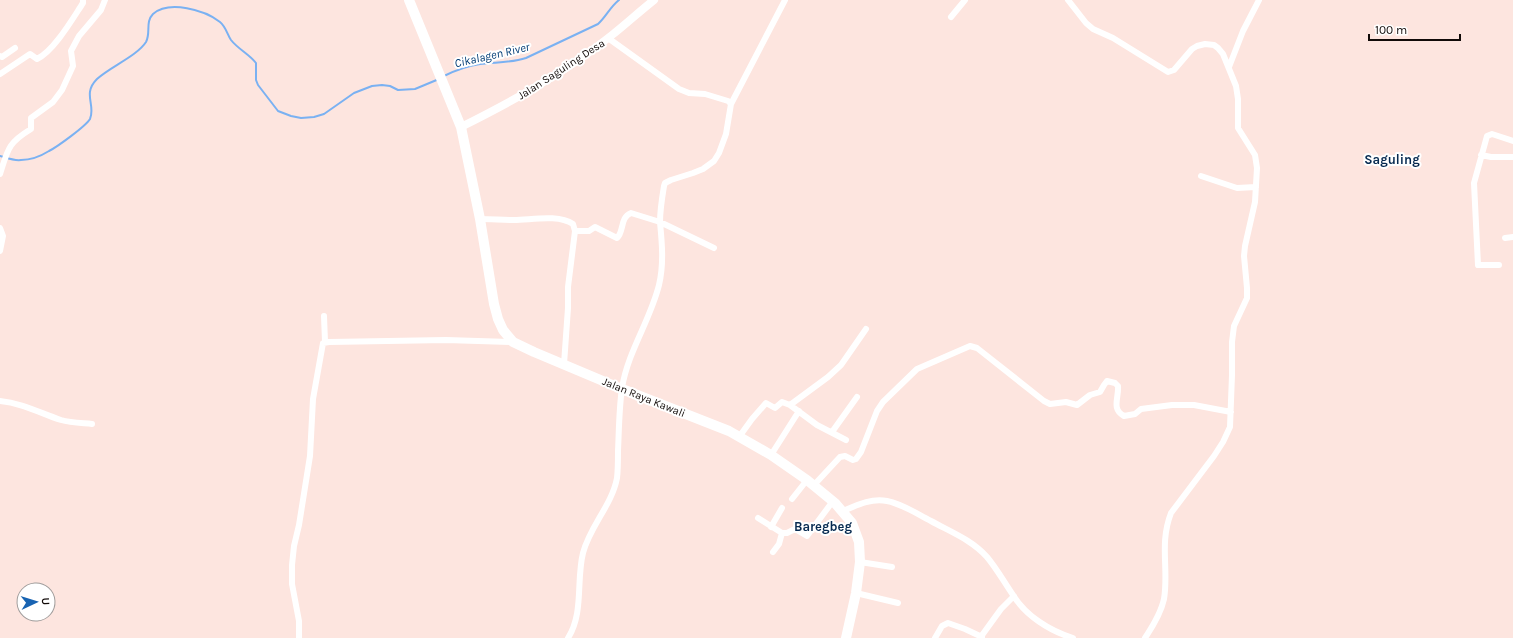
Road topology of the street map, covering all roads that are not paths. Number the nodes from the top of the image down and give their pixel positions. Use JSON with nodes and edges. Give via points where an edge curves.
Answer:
{"nodes":[{"id":1,"x":83,"y":0,"type":"edge"},
{"id":2,"x":105,"y":0,"type":"edge"},
{"id":3,"x":410,"y":0,"type":"edge"},
{"id":4,"x":654,"y":0,"type":"edge"},
{"id":5,"x":784,"y":0,"type":"edge"},
{"id":6,"x":965,"y":0,"type":"edge"},
{"id":7,"x":1068,"y":0,"type":"edge"},
{"id":8,"x":1259,"y":0,"type":"edge"},
{"id":9,"x":950,"y":17,"type":"dead end"},
{"id":10,"x":608,"y":38,"type":"junction"},
{"id":11,"x":15,"y":48,"type":"dead end"},
{"id":12,"x":0,"y":56,"type":"edge"},
{"id":13,"x":1229,"y":67,"type":"junction"},
{"id":14,"x":0,"y":74,"type":"edge"},
{"id":15,"x":730,"y":104,"type":"junction"},
{"id":16,"x":461,"y":127,"type":"junction"},
{"id":17,"x":1513,"y":141,"type":"edge"},
{"id":18,"x":1481,"y":155,"type":"junction"},
{"id":19,"x":1513,"y":157,"type":"edge"},
{"id":20,"x":0,"y":174,"type":"edge"},
{"id":21,"x":1201,"y":176,"type":"dead end"},
{"id":22,"x":1256,"y":187,"type":"junction"},
{"id":23,"x":480,"y":219,"type":"junction"},
{"id":24,"x":660,"y":222,"type":"junction"},
{"id":25,"x":0,"y":228,"type":"edge"},
{"id":26,"x":575,"y":231,"type":"junction"},
{"id":27,"x":1513,"y":237,"type":"edge"},
{"id":28,"x":1505,"y":238,"type":"dead end"},
{"id":29,"x":714,"y":248,"type":"dead end"},
{"id":30,"x":0,"y":251,"type":"edge"},
{"id":31,"x":1499,"y":265,"type":"dead end"},
{"id":32,"x":324,"y":316,"type":"dead end"},
{"id":33,"x":866,"y":328,"type":"dead end"},
{"id":34,"x":325,"y":342,"type":"junction"},
{"id":35,"x":513,"y":342,"type":"junction"},
{"id":36,"x":564,"y":364,"type":"junction"},
{"id":37,"x":622,"y":389,"type":"junction"},
{"id":38,"x":856,"y":397,"type":"dead end"},
{"id":39,"x":0,"y":401,"type":"edge"},
{"id":40,"x":790,"y":405,"type":"junction"},
{"id":41,"x":799,"y":412,"type":"junction"},
{"id":42,"x":1231,"y":412,"type":"junction"},
{"id":43,"x":92,"y":424,"type":"dead end"},
{"id":44,"x":832,"y":432,"type":"junction"},
{"id":45,"x":739,"y":437,"type":"junction"},
{"id":46,"x":846,"y":440,"type":"dead end"},
{"id":47,"x":771,"y":455,"type":"junction"},
{"id":48,"x":811,"y":482,"type":"junction"},
{"id":49,"x":792,"y":499,"type":"dead end"},
{"id":50,"x":833,"y":502,"type":"junction"},
{"id":51,"x":782,"y":508,"type":"dead end"},
{"id":52,"x":843,"y":511,"type":"junction"},
{"id":53,"x":758,"y":518,"type":"dead end"},
{"id":54,"x":771,"y":527,"type":"junction"},
{"id":55,"x":782,"y":533,"type":"junction"},
{"id":56,"x":773,"y":552,"type":"dead end"},
{"id":57,"x":860,"y":562,"type":"junction"},
{"id":58,"x":892,"y":567,"type":"dead end"},
{"id":59,"x":856,"y":594,"type":"junction"},
{"id":60,"x":1014,"y":596,"type":"junction"},
{"id":61,"x":898,"y":603,"type":"dead end"},
{"id":62,"x":299,"y":638,"type":"edge"},
{"id":63,"x":568,"y":638,"type":"edge"},
{"id":64,"x":848,"y":638,"type":"edge"},
{"id":65,"x":935,"y":638,"type":"edge"},
{"id":66,"x":981,"y":638,"type":"edge"},
{"id":67,"x":1073,"y":638,"type":"edge"},
{"id":68,"x":1145,"y":638,"type":"edge"}],
"edges":[{"from":1,"to":14,"type":"street","via":[[63,33],[42,56],[37,59],[30,54]]},
{"from":2,"to":20,"type":"street","via":[[101,10],[79,36],[71,51],[73,66],[62,90],[53,102],[31,118],[31,129],[18,137],[9,148]]},
{"from":3,"to":16,"type":"highway"},
{"from":4,"to":10,"type":"street","name":"Jalan Saguling Desa"},
{"from":5,"to":15,"type":"street"},
{"from":6,"to":9,"type":"street"},
{"from":7,"to":13,"type":"street","via":[[1093,29],[1113,38],[1168,72],[1174,70],[1192,49],[1206,44],[1218,48]]},
{"from":8,"to":13,"type":"street"},
{"from":10,"to":15,"type":"street","via":[[679,89],[689,93],[705,94],[728,101]]},
{"from":10,"to":16,"type":"street","name":"Jalan Saguling Desa","via":[[512,102]]},
{"from":11,"to":12,"type":"street"},
{"from":13,"to":22,"type":"street","via":[[1238,99],[1238,128],[1255,155]]},
{"from":15,"to":24,"type":"street","via":[[724,140],[714,161],[703,169],[665,183]]},
{"from":16,"to":23,"type":"highway"},
{"from":17,"to":18,"type":"street","via":[[1500,135],[1489,134]]},
{"from":18,"to":19,"type":"street"},
{"from":18,"to":31,"type":"street","via":[[1474,190],[1478,264]]},
{"from":21,"to":22,"type":"street","via":[[1237,188]]},
{"from":22,"to":42,"type":"street","via":[[1255,202],[1244,246],[1246,298],[1234,326],[1232,342]]},
{"from":23,"to":26,"type":"street","via":[[560,219],[573,224]]},
{"from":23,"to":35,"type":"highway","via":[[498,319]]},
{"from":24,"to":26,"type":"street","via":[[631,213],[625,218],[616,238],[595,227],[589,231]]},
{"from":24,"to":29,"type":"street"},
{"from":24,"to":37,"type":"street","via":[[662,263],[659,285],[626,369]]},
{"from":25,"to":30,"type":"street","via":[[3,236]]},
{"from":26,"to":36,"type":"street","via":[[568,287]]},
{"from":27,"to":28,"type":"street"},
{"from":32,"to":34,"type":"street"},
{"from":33,"to":40,"type":"street","via":[[841,365]]},
{"from":34,"to":35,"type":"street"},
{"from":34,"to":62,"type":"street","via":[[321,348],[314,392],[310,450],[292,565]]},
{"from":35,"to":36,"type":"highway","name":"Jalan Raya Kawali"},
{"from":36,"to":37,"type":"highway","name":"Jalan Raya Kawali"},
{"from":37,"to":45,"type":"highway","name":"Jalan Raya Kawali"},
{"from":37,"to":63,"type":"street","via":[[617,478],[614,490],[583,552],[577,616]]},
{"from":38,"to":44,"type":"street"},
{"from":39,"to":43,"type":"street","via":[[31,408],[65,421]]},
{"from":40,"to":41,"type":"street"},
{"from":40,"to":45,"type":"street","via":[[780,402],[774,408],[766,403]]},
{"from":41,"to":44,"type":"street"},
{"from":41,"to":47,"type":"street"},
{"from":42,"to":48,"type":"street","via":[[1194,405],[1172,405],[1141,409],[1130,416],[1124,416],[1116,409],[1118,386],[1107,381],[1100,392],[1090,395],[1079,405],[1066,402],[1050,404],[977,348],[970,346],[917,369],[883,402],[860,455],[853,460],[840,457]]},
{"from":42,"to":68,"type":"street","via":[[1230,427],[1223,442],[1171,513],[1165,535],[1164,599],[1158,617]]},
{"from":44,"to":46,"type":"street"},
{"from":45,"to":47,"type":"highway","name":"Jalan Raya Kawali"},
{"from":47,"to":48,"type":"highway","name":"Jalan Raya Kawali"},
{"from":48,"to":49,"type":"street"},
{"from":48,"to":50,"type":"highway","name":"Jalan Raya Kawali"},
{"from":50,"to":52,"type":"highway","name":"Jalan Raya Kawali"},
{"from":50,"to":55,"type":"street","via":[[807,536],[795,529]]},
{"from":51,"to":54,"type":"street"},
{"from":52,"to":57,"type":"highway","name":"Jalan Raya Kawali","via":[[857,536]]},
{"from":52,"to":60,"type":"street","via":[[861,503],[874,501],[886,501],[904,507],[979,549]]},
{"from":53,"to":54,"type":"street"},
{"from":54,"to":55,"type":"street"},
{"from":55,"to":56,"type":"street"},
{"from":57,"to":58,"type":"street"},
{"from":57,"to":59,"type":"highway","name":"Jalan Raya Kawali"},
{"from":59,"to":61,"type":"street"},
{"from":59,"to":64,"type":"highway","name":"Jalan Raya Kawali"},
{"from":60,"to":66,"type":"street","via":[[1001,609]]},
{"from":60,"to":67,"type":"street","via":[[1039,622]]},
{"from":65,"to":66,"type":"street","via":[[942,626],[948,623]]}]}
